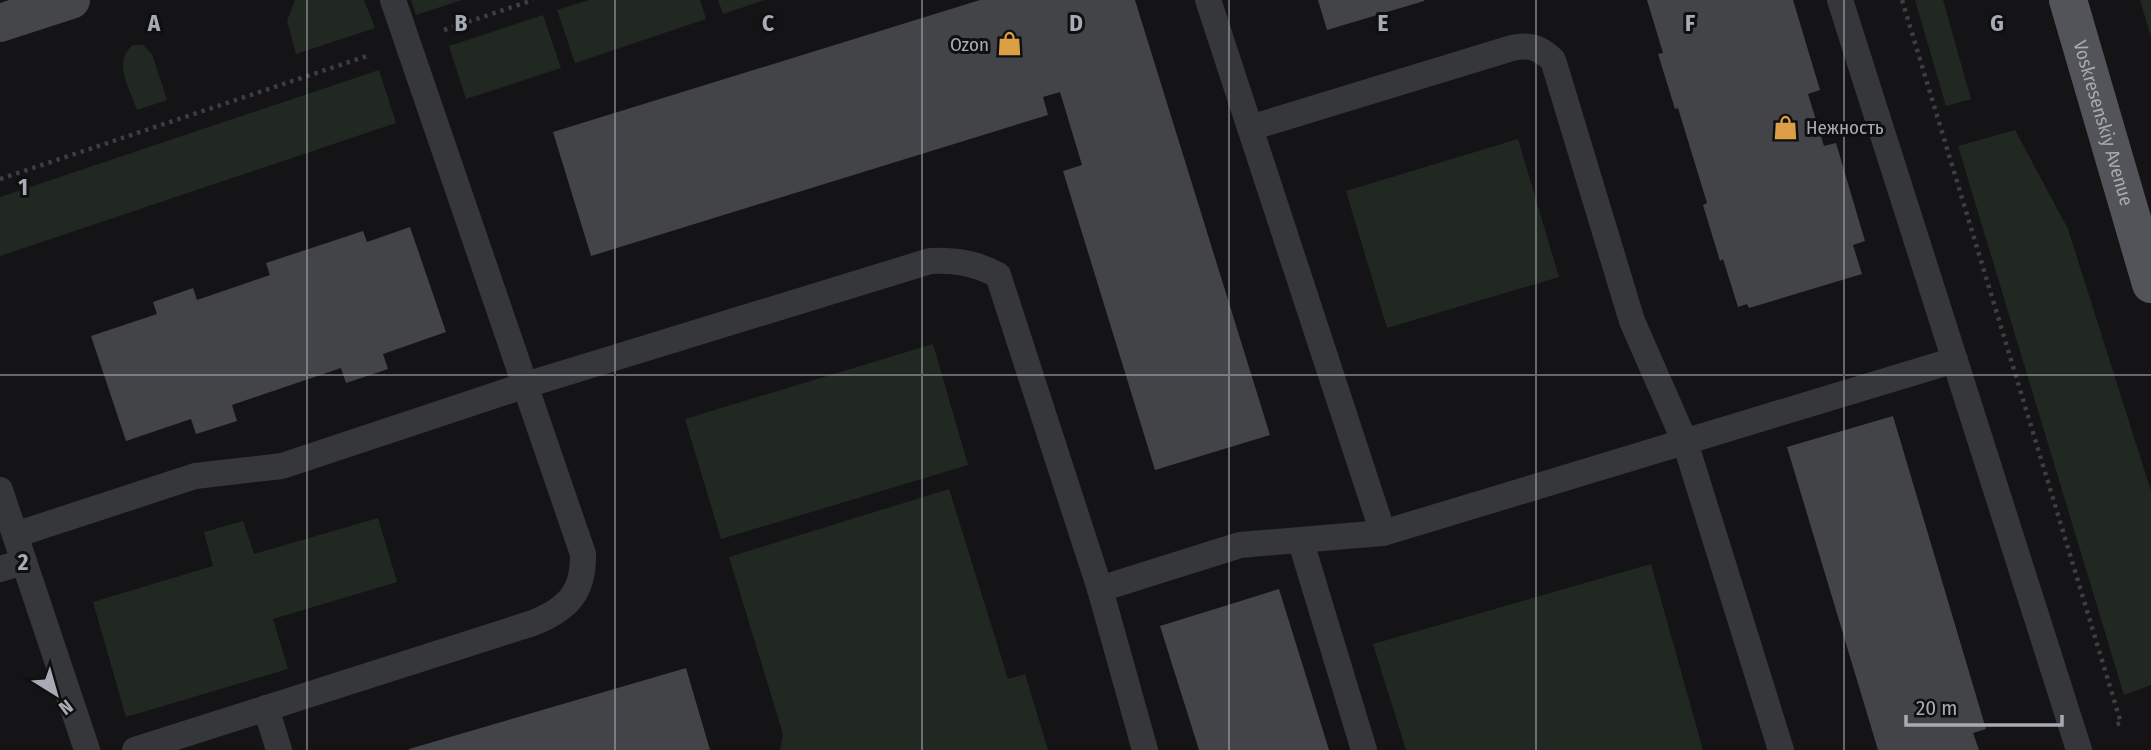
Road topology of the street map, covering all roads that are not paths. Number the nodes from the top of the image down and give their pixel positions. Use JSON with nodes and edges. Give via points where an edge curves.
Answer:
{"nodes":[{"id":1,"x":71,"y":0,"type":"edge"},
{"id":2,"x":393,"y":0,"type":"edge"},
{"id":3,"x":1208,"y":0,"type":"edge"},
{"id":4,"x":1840,"y":0,"type":"edge"},
{"id":5,"x":2068,"y":0,"type":"edge"},
{"id":6,"x":0,"y":23,"type":"edge"},
{"id":7,"x":1250,"y":128,"type":"junction"},
{"id":8,"x":2151,"y":284,"type":"edge"},
{"id":9,"x":1955,"y":360,"type":"junction"},
{"id":10,"x":526,"y":385,"type":"junction"},
{"id":11,"x":1685,"y":442,"type":"junction"},
{"id":12,"x":0,"y":490,"type":"edge"},
{"id":13,"x":1384,"y":533,"type":"junction"},
{"id":14,"x":15,"y":535,"type":"junction"},
{"id":15,"x":1301,"y":542,"type":"junction"},
{"id":16,"x":12,"y":566,"type":"edge"},
{"id":17,"x":1100,"y":589,"type":"junction"},
{"id":18,"x":266,"y":708,"type":"junction"},
{"id":19,"x":87,"y":750,"type":"edge"},
{"id":20,"x":135,"y":750,"type":"edge"},
{"id":21,"x":279,"y":750,"type":"edge"},
{"id":22,"x":1145,"y":750,"type":"edge"},
{"id":23,"x":1364,"y":750,"type":"edge"},
{"id":24,"x":1780,"y":750,"type":"edge"},
{"id":25,"x":2079,"y":750,"type":"edge"}],
"edges":[{"from":1,"to":6,"type":"main road"},
{"from":2,"to":10,"type":"lane"},
{"from":3,"to":7,"type":"lane"},
{"from":4,"to":9,"type":"lane"},
{"from":5,"to":8,"type":"main road","name":"Voskresenskiy Avenue"},
{"from":7,"to":11,"type":"lane","via":[[1522,45],[1542,50],[1558,74],[1632,321]]},
{"from":7,"to":13,"type":"lane"},
{"from":9,"to":11,"type":"lane"},
{"from":9,"to":25,"type":"lane"},
{"from":10,"to":14,"type":"lane","via":[[282,466],[195,476]]},
{"from":10,"to":17,"type":"lane","via":[[930,261],[978,265],[998,275]]},
{"from":10,"to":18,"type":"lane","via":[[583,554],[580,584],[572,598],[533,623]]},
{"from":11,"to":13,"type":"lane"},
{"from":11,"to":24,"type":"lane"},
{"from":12,"to":14,"type":"lane"},
{"from":13,"to":15,"type":"lane"},
{"from":14,"to":16,"type":"lane"},
{"from":15,"to":17,"type":"lane","via":[[1240,545]]},
{"from":15,"to":23,"type":"lane"},
{"from":16,"to":19,"type":"lane"},
{"from":17,"to":22,"type":"lane"},
{"from":18,"to":20,"type":"lane"},
{"from":18,"to":21,"type":"lane"}]}
